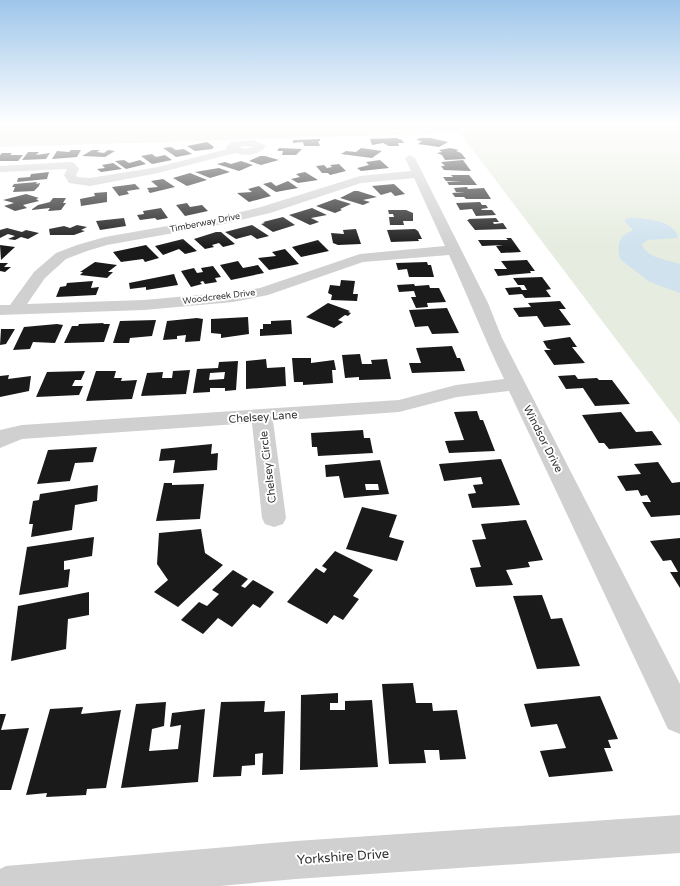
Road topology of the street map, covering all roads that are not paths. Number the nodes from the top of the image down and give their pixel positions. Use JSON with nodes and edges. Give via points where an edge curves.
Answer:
{"nodes":[{"id":1,"x":180,"y":164,"type":"edge"},
{"id":2,"x":414,"y":166,"type":"joint"},
{"id":3,"x":0,"y":169,"type":"edge"},
{"id":4,"x":455,"y":250,"type":"junction"},
{"id":5,"x":8,"y":310,"type":"edge"},
{"id":6,"x":515,"y":384,"type":"junction"},
{"id":7,"x":262,"y":417,"type":"junction"},
{"id":8,"x":4,"y":438,"type":"edge"},
{"id":9,"x":274,"y":518,"type":"dead end"},
{"id":10,"x":680,"y":718,"type":"edge"},
{"id":11,"x":680,"y":834,"type":"edge"},
{"id":12,"x":6,"y":886,"type":"edge"}],
"edges":[{"from":1,"to":3,"type":"street","via":[[90,182],[73,180],[70,175],[73,169],[70,165]]},
{"from":2,"to":4,"type":"street","name":"Windsor Drive"},
{"from":2,"to":5,"type":"street","name":"Timberway Drive","via":[[258,212],[104,241],[82,248],[61,256],[39,275]]},
{"from":4,"to":5,"type":"street","name":"Woodcreek Drive","via":[[360,258],[262,292],[233,297],[144,305]]},
{"from":4,"to":6,"type":"street","name":"Windsor Drive"},
{"from":6,"to":7,"type":"street","name":"Chelsey Lane","via":[[456,391],[400,406]]},
{"from":6,"to":10,"type":"street","name":"Windsor Drive","via":[[587,525]]},
{"from":7,"to":8,"type":"street","name":"Chelsey Lane","via":[[22,432]]},
{"from":7,"to":9,"type":"street","name":"Chelsey Circle"},
{"from":11,"to":12,"type":"street","name":"Yorkshire Drive","via":[[296,860]]}]}
